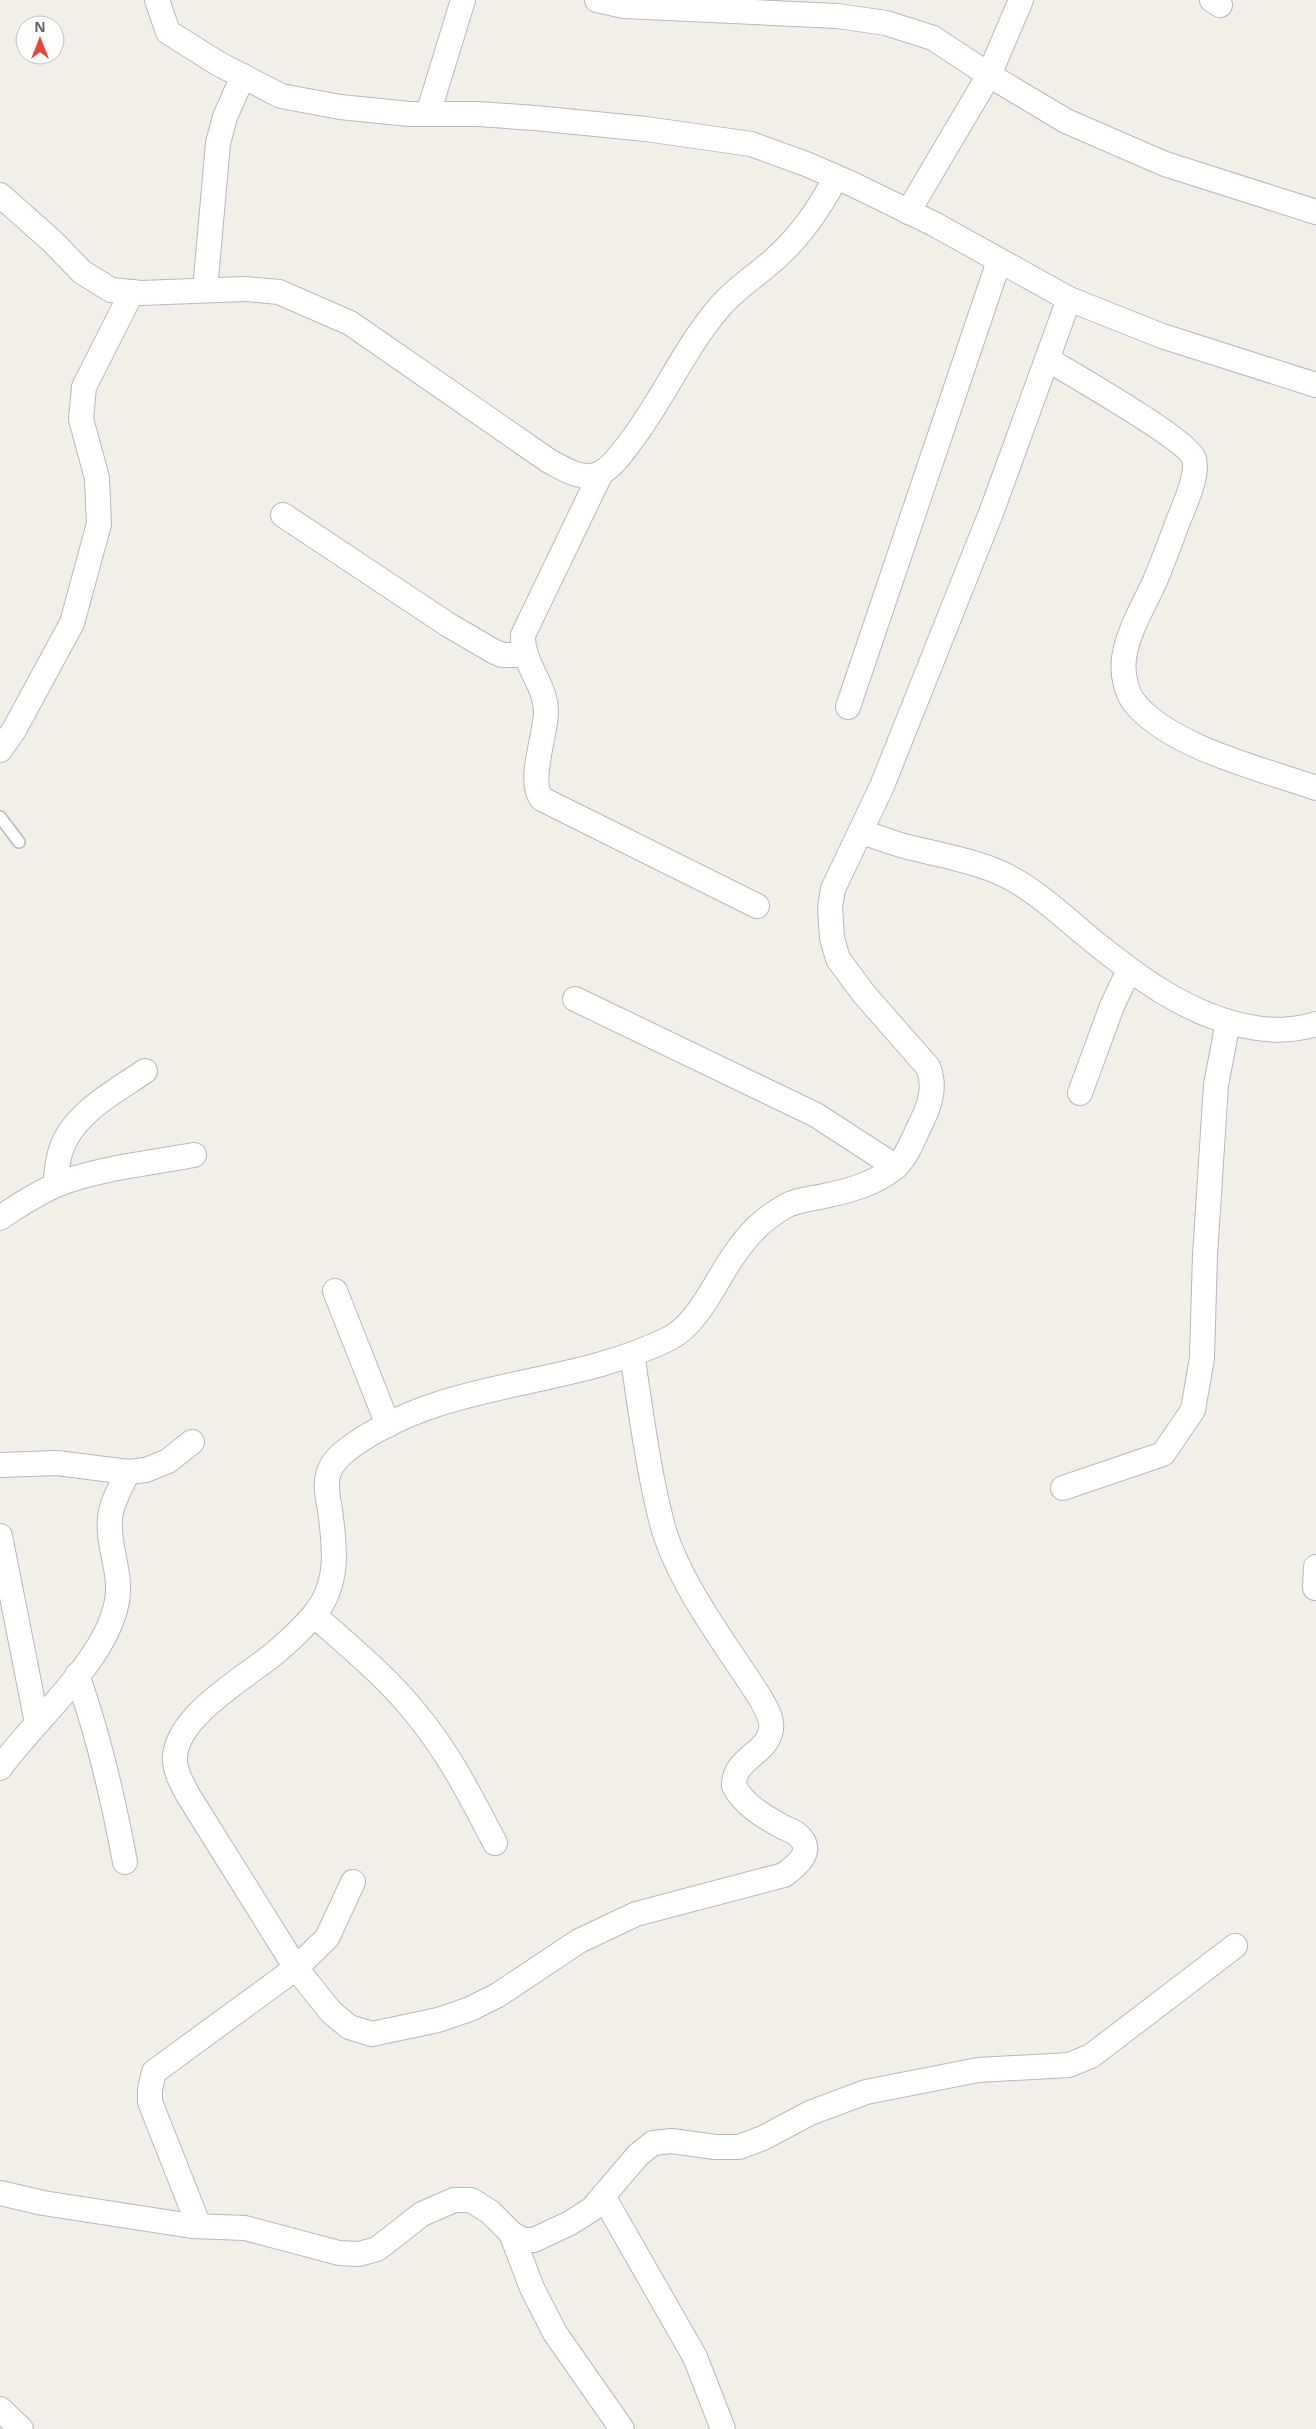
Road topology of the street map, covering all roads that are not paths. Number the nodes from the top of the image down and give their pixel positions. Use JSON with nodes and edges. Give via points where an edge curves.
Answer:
{"nodes":[{"id":1,"x":157,"y":0,"type":"edge"},
{"id":2,"x":463,"y":0,"type":"edge"},
{"id":3,"x":596,"y":0,"type":"edge"},
{"id":4,"x":1021,"y":0,"type":"edge"},
{"id":5,"x":989,"y":75,"type":"junction"},
{"id":6,"x":243,"y":76,"type":"junction"},
{"id":7,"x":428,"y":114,"type":"junction"},
{"id":8,"x":836,"y":177,"type":"junction"},
{"id":9,"x":0,"y":196,"type":"edge"},
{"id":10,"x":908,"y":212,"type":"junction"},
{"id":11,"x":1316,"y":212,"type":"edge"},
{"id":12,"x":999,"y":260,"type":"junction"},
{"id":13,"x":205,"y":290,"type":"junction"},
{"id":14,"x":132,"y":292,"type":"junction"},
{"id":15,"x":1069,"y":299,"type":"junction"},
{"id":16,"x":1047,"y":359,"type":"junction"},
{"id":17,"x":1316,"y":385,"type":"edge"},
{"id":18,"x":601,"y":473,"type":"junction"},
{"id":19,"x":283,"y":514,"type":"dead end"},
{"id":20,"x":524,"y":655,"type":"junction"},
{"id":21,"x":848,"y":707,"type":"dead end"},
{"id":22,"x":0,"y":750,"type":"edge"},
{"id":23,"x":1316,"y":788,"type":"edge"},
{"id":24,"x":0,"y":817,"type":"edge"},
{"id":25,"x":861,"y":832,"type":"junction"},
{"id":26,"x":19,"y":842,"type":"dead end"},
{"id":27,"x":758,"y":906,"type":"dead end"},
{"id":28,"x":1128,"y":970,"type":"junction"},
{"id":29,"x":575,"y":1000,"type":"dead end"},
{"id":30,"x":1228,"y":1022,"type":"junction"},
{"id":31,"x":1316,"y":1024,"type":"edge"},
{"id":32,"x":145,"y":1071,"type":"dead end"},
{"id":33,"x":1080,"y":1093,"type":"dead end"},
{"id":34,"x":194,"y":1155,"type":"dead end"},
{"id":35,"x":896,"y":1167,"type":"junction"},
{"id":36,"x":55,"y":1185,"type":"junction"},
{"id":37,"x":0,"y":1218,"type":"edge"},
{"id":38,"x":335,"y":1291,"type":"dead end"},
{"id":39,"x":632,"y":1354,"type":"junction"},
{"id":40,"x":388,"y":1425,"type":"junction"},
{"id":41,"x":192,"y":1442,"type":"dead end"},
{"id":42,"x":0,"y":1465,"type":"edge"},
{"id":43,"x":128,"y":1472,"type":"junction"},
{"id":44,"x":1063,"y":1488,"type":"dead end"},
{"id":45,"x":0,"y":1536,"type":"edge"},
{"id":46,"x":314,"y":1616,"type":"junction"},
{"id":47,"x":77,"y":1675,"type":"junction"},
{"id":48,"x":37,"y":1723,"type":"junction"},
{"id":49,"x":0,"y":1768,"type":"edge"},
{"id":50,"x":495,"y":1843,"type":"dead end"},
{"id":51,"x":125,"y":1862,"type":"dead end"},
{"id":52,"x":354,"y":1882,"type":"dead end"},
{"id":53,"x":1235,"y":1946,"type":"dead end"},
{"id":54,"x":296,"y":1968,"type":"junction"},
{"id":55,"x":0,"y":2194,"type":"edge"},
{"id":56,"x":602,"y":2196,"type":"junction"},
{"id":57,"x":200,"y":2226,"type":"junction"},
{"id":58,"x":511,"y":2233,"type":"junction"},
{"id":59,"x":0,"y":2409,"type":"edge"},
{"id":60,"x":21,"y":2429,"type":"edge"},
{"id":61,"x":622,"y":2429,"type":"edge"},
{"id":62,"x":723,"y":2429,"type":"edge"}],
"edges":[{"from":1,"to":6,"type":"street","via":[[168,32]]},
{"from":2,"to":7,"type":"street"},
{"from":3,"to":5,"type":"street","via":[[624,6],[836,16],[886,23],[933,38]]},
{"from":4,"to":5,"type":"street"},
{"from":5,"to":10,"type":"street"},
{"from":5,"to":11,"type":"street","via":[[1066,121],[1165,164]]},
{"from":6,"to":7,"type":"street","via":[[281,96],[340,107]]},
{"from":6,"to":13,"type":"street","via":[[225,117],[218,143]]},
{"from":7,"to":8,"type":"street","via":[[535,118],[694,135],[751,144]]},
{"from":8,"to":10,"type":"street"},
{"from":8,"to":18,"type":"street","via":[[804,230],[719,308],[694,342],[646,423]]},
{"from":9,"to":14,"type":"street","via":[[82,272],[111,290]]},
{"from":10,"to":12,"type":"street"},
{"from":12,"to":15,"type":"street"},
{"from":12,"to":21,"type":"street"},
{"from":13,"to":14,"type":"street"},
{"from":13,"to":18,"type":"street","via":[[279,292],[342,319],[549,461],[578,475]]},
{"from":14,"to":22,"type":"street","via":[[84,386],[81,419],[97,478],[99,524],[72,623]]},
{"from":15,"to":16,"type":"street"},
{"from":15,"to":17,"type":"street","via":[[1162,336]]},
{"from":16,"to":23,"type":"street","via":[[1188,449],[1194,458],[1188,496],[1130,636],[1124,659],[1124,682],[1137,707],[1166,731],[1220,755]]},
{"from":16,"to":25,"type":"street","via":[[992,513]]},
{"from":18,"to":20,"type":"street","via":[[531,616],[524,635]]},
{"from":19,"to":20,"type":"street","via":[[447,624],[493,651],[512,656]]},
{"from":20,"to":27,"type":"street","via":[[544,700],[546,713],[537,794]]},
{"from":24,"to":26,"type":"lane"},
{"from":25,"to":28,"type":"street","via":[[965,860],[1015,880],[1043,899]]},
{"from":25,"to":35,"type":"street","via":[[833,890],[830,907],[838,959],[864,994],[928,1066],[932,1078],[926,1114]]},
{"from":28,"to":30,"type":"street","via":[[1168,996]]},
{"from":28,"to":33,"type":"street"},
{"from":29,"to":35,"type":"street","via":[[816,1114]]},
{"from":30,"to":31,"type":"street","via":[[1266,1029]]},
{"from":30,"to":44,"type":"street","via":[[1216,1085],[1202,1358],[1193,1410],[1163,1454]]},
{"from":32,"to":36,"type":"street","via":[[94,1106],[72,1128],[60,1151]]},
{"from":34,"to":36,"type":"street"},
{"from":35,"to":39,"type":"street","via":[[873,1182],[789,1204],[758,1224],[732,1256],[702,1308],[674,1336]]},
{"from":36,"to":37,"type":"street"},
{"from":38,"to":40,"type":"street"},
{"from":39,"to":40,"type":"street","via":[[584,1370],[499,1386],[429,1406]]},
{"from":39,"to":54,"type":"street","via":[[646,1445],[664,1528],[687,1583],[761,1699],[772,1728],[765,1743],[737,1769],[734,1786],[749,1806],[798,1835],[805,1845],[804,1856],[799,1865],[784,1875],[636,1914],[579,1941],[498,1995],[438,2020],[372,2034],[349,2028],[331,2012]]},
{"from":40,"to":46,"type":"street","via":[[334,1460],[328,1474],[326,1487],[335,1553],[328,1594]]},
{"from":41,"to":43,"type":"street","via":[[168,1460],[146,1470]]},
{"from":42,"to":43,"type":"street","via":[[57,1462]]},
{"from":43,"to":47,"type":"street","via":[[110,1517],[118,1577],[117,1601],[109,1628]]},
{"from":45,"to":48,"type":"street"},
{"from":46,"to":50,"type":"street","via":[[363,1658],[418,1715],[456,1770]]},
{"from":46,"to":54,"type":"street","via":[[276,1652],[203,1710],[183,1734],[175,1755],[178,1776],[188,1795]]},
{"from":47,"to":48,"type":"street"},
{"from":47,"to":51,"type":"street","via":[[108,1776]]},
{"from":48,"to":49,"type":"street"},
{"from":52,"to":54,"type":"street","via":[[328,1938]]},
{"from":53,"to":56,"type":"street","via":[[1091,2056],[1069,2065],[978,2070],[866,2092],[810,2113],[739,2147],[672,2140],[653,2143]]},
{"from":54,"to":57,"type":"street","via":[[154,2072],[150,2102]]},
{"from":55,"to":57,"type":"street"},
{"from":56,"to":58,"type":"street","via":[[592,2209],[534,2240],[522,2240]]},
{"from":56,"to":62,"type":"street","via":[[695,2357]]},
{"from":57,"to":58,"type":"street","via":[[245,2228],[339,2253],[360,2254],[377,2250],[422,2214],[454,2200],[471,2200],[490,2212]]},
{"from":58,"to":61,"type":"street","via":[[532,2288],[555,2333]]},
{"from":59,"to":60,"type":"street"}]}
